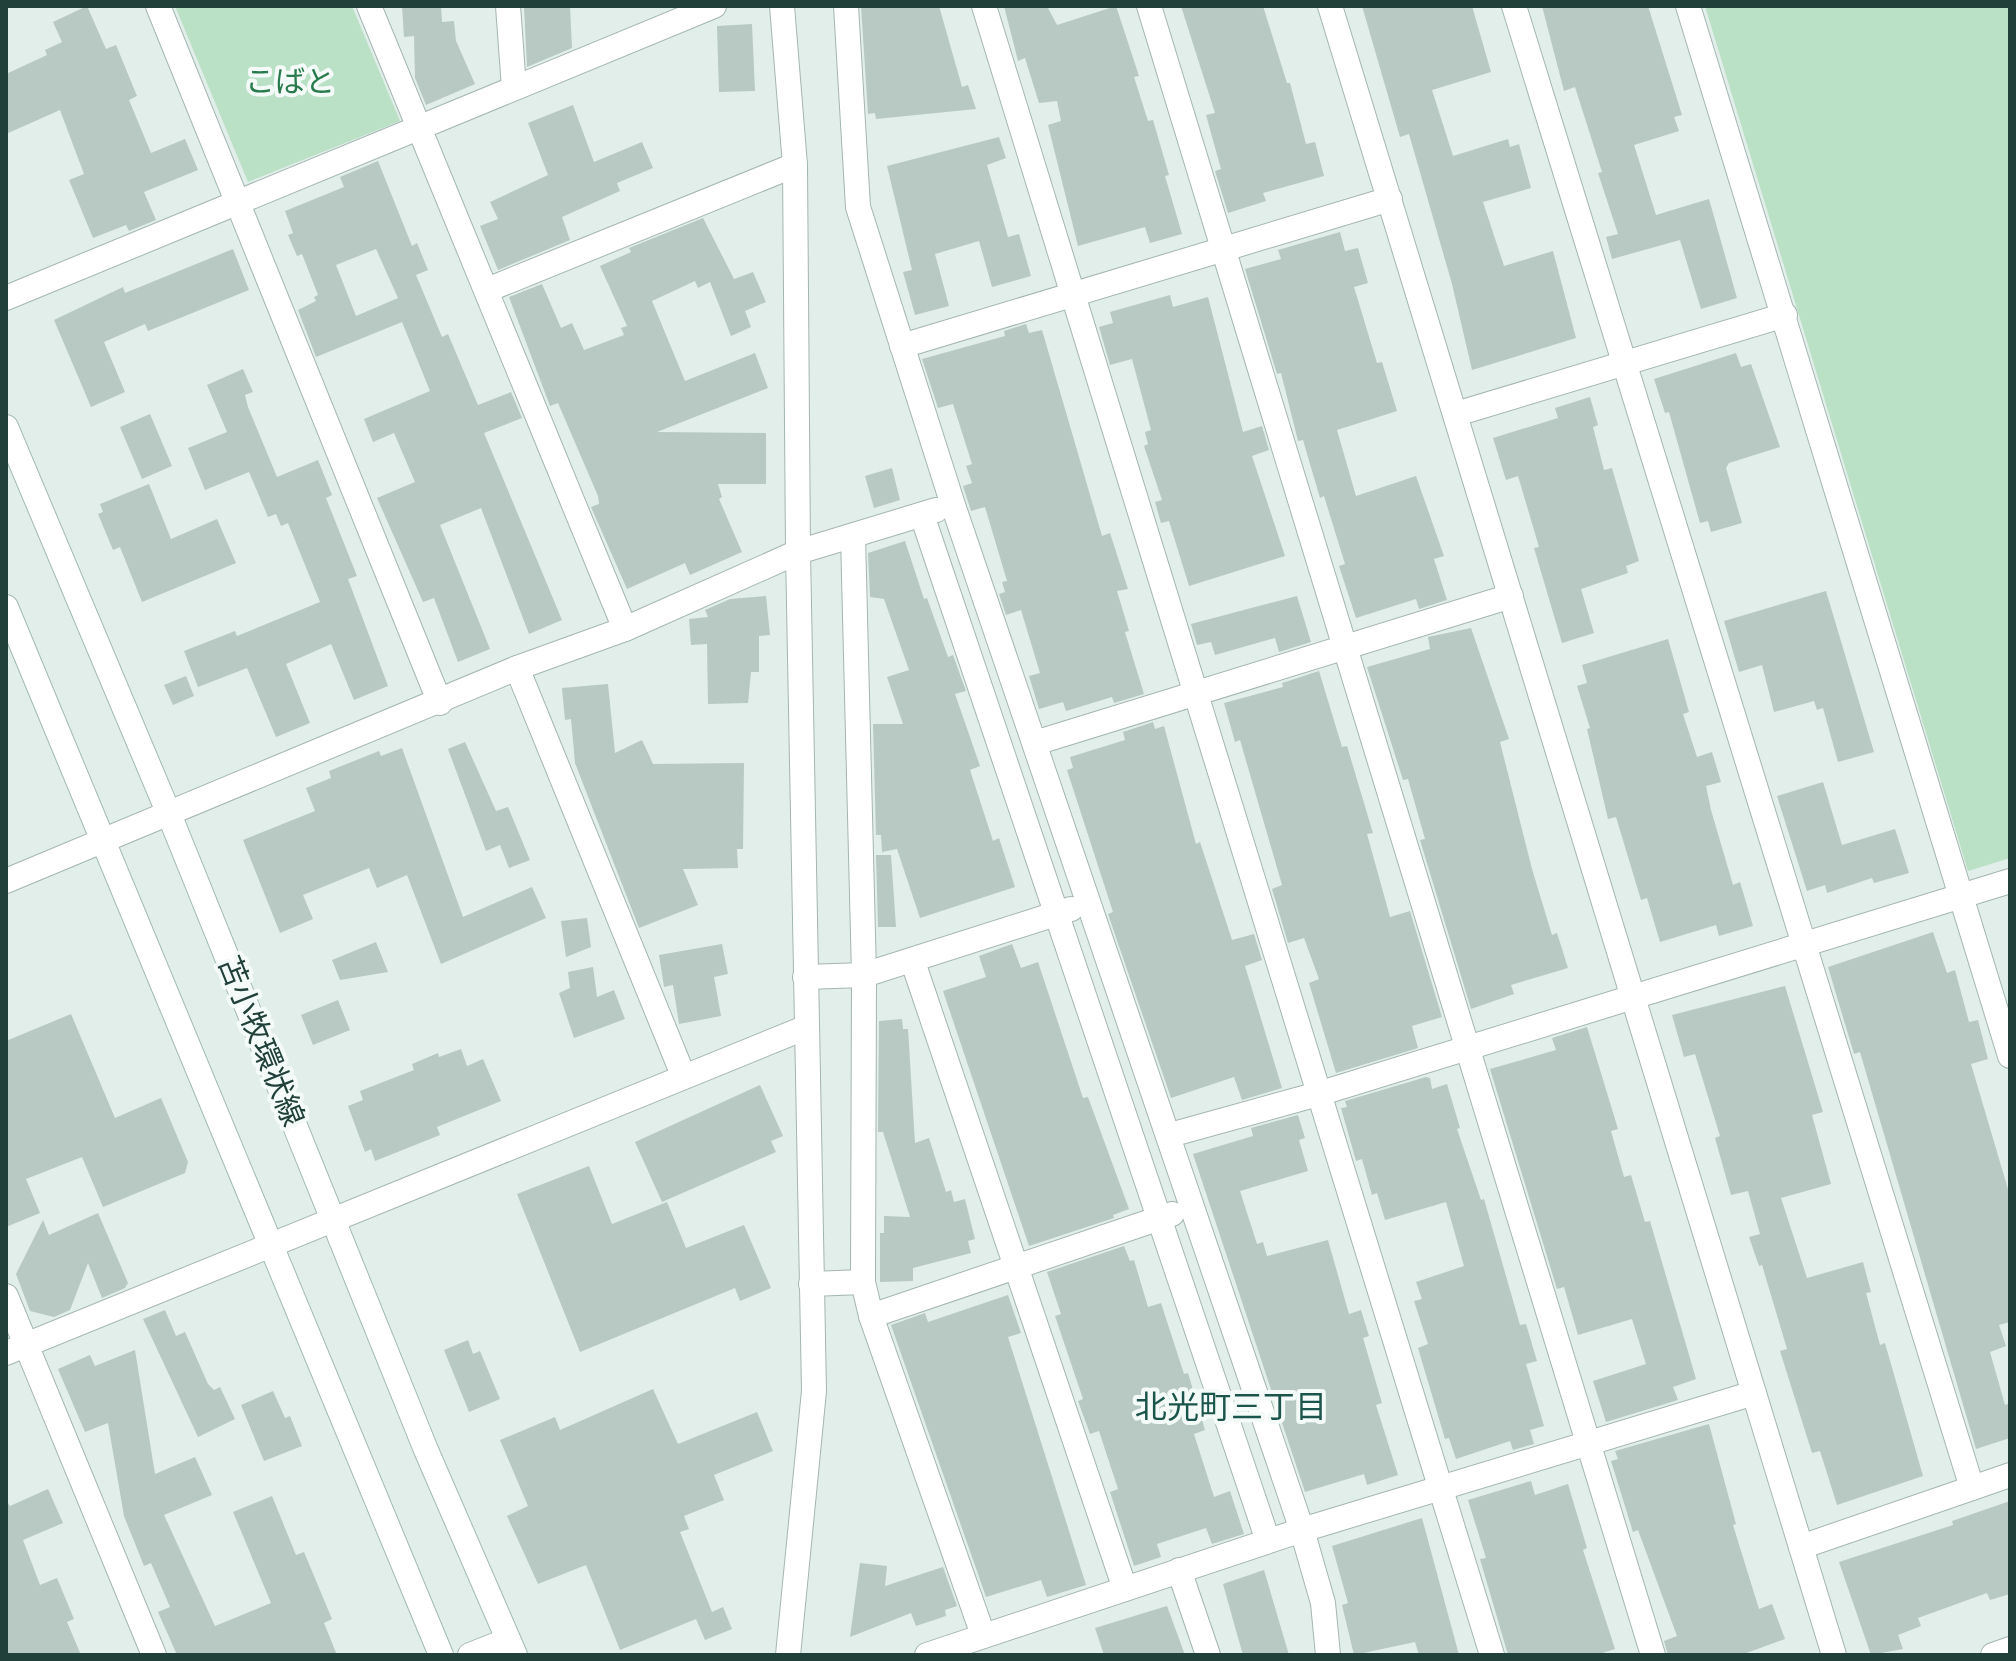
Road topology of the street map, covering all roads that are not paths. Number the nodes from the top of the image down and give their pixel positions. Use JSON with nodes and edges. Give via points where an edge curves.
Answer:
{"nodes":[{"id":1,"x":158,"y":6,"type":"edge"},
{"id":2,"x":369,"y":6,"type":"edge"},
{"id":3,"x":508,"y":6,"type":"edge"},
{"id":4,"x":714,"y":6,"type":"edge"},
{"id":5,"x":782,"y":6,"type":"edge"},
{"id":6,"x":846,"y":6,"type":"edge"},
{"id":7,"x":984,"y":6,"type":"edge"},
{"id":8,"x":1149,"y":6,"type":"edge"},
{"id":9,"x":1330,"y":6,"type":"edge"},
{"id":10,"x":1514,"y":6,"type":"edge"},
{"id":11,"x":1688,"y":6,"type":"edge"},
{"id":12,"x":514,"y":88,"type":"junction"},
{"id":13,"x":421,"y":129,"type":"junction"},
{"id":14,"x":795,"y":165,"type":"junction"},
{"id":15,"x":1390,"y":199,"type":"junction"},
{"id":16,"x":239,"y":201,"type":"junction"},
{"id":17,"x":1222,"y":251,"type":"junction"},
{"id":18,"x":487,"y":290,"type":"junction"},
{"id":19,"x":1074,"y":295,"type":"junction"},
{"id":20,"x":6,"y":298,"type":"edge"},
{"id":21,"x":1785,"y":315,"type":"junction"},
{"id":22,"x":902,"y":346,"type":"junction"},
{"id":23,"x":1624,"y":364,"type":"junction"},
{"id":24,"x":1456,"y":414,"type":"junction"},
{"id":25,"x":6,"y":427,"type":"edge"},
{"id":26,"x":953,"y":505,"type":"junction"},
{"id":27,"x":922,"y":515,"type":"junction"},
{"id":28,"x":853,"y":536,"type":"junction"},
{"id":29,"x":798,"y":552,"type":"junction"},
{"id":30,"x":1511,"y":596,"type":"junction"},
{"id":31,"x":6,"y":607,"type":"edge"},
{"id":32,"x":625,"y":629,"type":"junction"},
{"id":33,"x":1346,"y":648,"type":"junction"},
{"id":34,"x":517,"y":668,"type":"junction"},
{"id":35,"x":1198,"y":694,"type":"junction"},
{"id":36,"x":440,"y":703,"type":"junction"},
{"id":37,"x":1035,"y":743,"type":"junction"},
{"id":38,"x":169,"y":814,"type":"junction"},
{"id":39,"x":101,"y":839,"type":"junction"},
{"id":40,"x":6,"y":881,"type":"edge"},
{"id":41,"x":2010,"y":881,"type":"edge"},
{"id":42,"x":1961,"y":896,"type":"junction"},
{"id":43,"x":1088,"y":903,"type":"junction"},
{"id":44,"x":1056,"y":914,"type":"junction"},
{"id":45,"x":1804,"y":944,"type":"junction"},
{"id":46,"x":913,"y":962,"type":"junction"},
{"id":47,"x":864,"y":975,"type":"junction"},
{"id":48,"x":805,"y":977,"type":"junction"},
{"id":49,"x":1631,"y":996,"type":"junction"},
{"id":50,"x":807,"y":1027,"type":"junction"},
{"id":51,"x":1470,"y":1048,"type":"junction"},
{"id":52,"x":2010,"y":1056,"type":"edge"},
{"id":53,"x":683,"y":1075,"type":"junction"},
{"id":54,"x":1318,"y":1094,"type":"junction"},
{"id":55,"x":1170,"y":1135,"type":"junction"},
{"id":56,"x":1192,"y":1207,"type":"junction"},
{"id":57,"x":333,"y":1218,"type":"junction"},
{"id":58,"x":1159,"y":1219,"type":"junction"},
{"id":59,"x":271,"y":1245,"type":"junction"},
{"id":60,"x":1017,"y":1268,"type":"junction"},
{"id":61,"x":863,"y":1282,"type":"junction"},
{"id":62,"x":811,"y":1284,"type":"junction"},
{"id":63,"x":6,"y":1296,"type":"edge"},
{"id":64,"x":871,"y":1316,"type":"junction"},
{"id":65,"x":16,"y":1349,"type":"edge"},
{"id":66,"x":1754,"y":1393,"type":"junction"},
{"id":67,"x":1587,"y":1444,"type":"junction"},
{"id":68,"x":2010,"y":1475,"type":"edge"},
{"id":69,"x":1972,"y":1488,"type":"junction"},
{"id":70,"x":1441,"y":1489,"type":"junction"},
{"id":71,"x":1302,"y":1530,"type":"junction"},
{"id":72,"x":1268,"y":1541,"type":"junction"},
{"id":73,"x":1801,"y":1547,"type":"junction"},
{"id":74,"x":1179,"y":1570,"type":"junction"},
{"id":75,"x":1125,"y":1589,"type":"junction"},
{"id":76,"x":983,"y":1635,"type":"junction"},
{"id":77,"x":511,"y":1647,"type":"edge"},
{"id":78,"x":2010,"y":1649,"type":"edge"},
{"id":79,"x":154,"y":1655,"type":"edge"},
{"id":80,"x":441,"y":1655,"type":"edge"},
{"id":81,"x":470,"y":1655,"type":"edge"},
{"id":82,"x":788,"y":1655,"type":"edge"},
{"id":83,"x":927,"y":1655,"type":"edge"},
{"id":84,"x":1208,"y":1655,"type":"edge"},
{"id":85,"x":1328,"y":1655,"type":"edge"},
{"id":86,"x":1492,"y":1655,"type":"edge"},
{"id":87,"x":1653,"y":1655,"type":"edge"},
{"id":88,"x":1834,"y":1655,"type":"edge"},
{"id":89,"x":1993,"y":1655,"type":"edge"}],
"edges":[{"from":1,"to":16,"type":"street"},
{"from":2,"to":13,"type":"street"},
{"from":3,"to":12,"type":"street"},
{"from":4,"to":12,"type":"street"},
{"from":5,"to":14,"type":"street"},
{"from":6,"to":22,"type":"street","via":[[858,207]]},
{"from":7,"to":19,"type":"street"},
{"from":8,"to":17,"type":"street"},
{"from":9,"to":15,"type":"street"},
{"from":10,"to":23,"type":"street"},
{"from":11,"to":21,"type":"street"},
{"from":12,"to":13,"type":"street"},
{"from":13,"to":16,"type":"street"},
{"from":13,"to":18,"type":"street"},
{"from":14,"to":18,"type":"street"},
{"from":14,"to":29,"type":"street"},
{"from":15,"to":17,"type":"street"},
{"from":15,"to":24,"type":"street"},
{"from":16,"to":20,"type":"street"},
{"from":16,"to":36,"type":"street"},
{"from":17,"to":19,"type":"street"},
{"from":17,"to":33,"type":"street"},
{"from":18,"to":32,"type":"street"},
{"from":19,"to":22,"type":"street"},
{"from":19,"to":35,"type":"street"},
{"from":21,"to":23,"type":"street"},
{"from":21,"to":42,"type":"street"},
{"from":22,"to":26,"type":"street"},
{"from":23,"to":24,"type":"street"},
{"from":23,"to":45,"type":"street"},
{"from":24,"to":30,"type":"street"},
{"from":25,"to":38,"type":"street","name":"苫小牧環状線"},
{"from":26,"to":27,"type":"street"},
{"from":26,"to":37,"type":"street"},
{"from":27,"to":28,"type":"street"},
{"from":27,"to":44,"type":"street"},
{"from":28,"to":29,"type":"street"},
{"from":28,"to":47,"type":"street"},
{"from":29,"to":32,"type":"street"},
{"from":29,"to":48,"type":"street"},
{"from":30,"to":33,"type":"street"},
{"from":30,"to":49,"type":"street"},
{"from":31,"to":39,"type":"street"},
{"from":32,"to":34,"type":"street"},
{"from":33,"to":35,"type":"street"},
{"from":33,"to":51,"type":"street"},
{"from":34,"to":36,"type":"street"},
{"from":34,"to":53,"type":"street"},
{"from":35,"to":37,"type":"street"},
{"from":35,"to":54,"type":"street"},
{"from":36,"to":38,"type":"street"},
{"from":37,"to":43,"type":"street"},
{"from":38,"to":39,"type":"street"},
{"from":38,"to":57,"type":"street","name":"苫小牧環状線"},
{"from":39,"to":40,"type":"street"},
{"from":39,"to":59,"type":"street"},
{"from":41,"to":42,"type":"street"},
{"from":42,"to":45,"type":"street"},
{"from":42,"to":52,"type":"street"},
{"from":43,"to":44,"type":"street"},
{"from":43,"to":55,"type":"street"},
{"from":44,"to":46,"type":"street"},
{"from":44,"to":58,"type":"street"},
{"from":45,"to":49,"type":"street"},
{"from":45,"to":69,"type":"street"},
{"from":46,"to":47,"type":"street"},
{"from":46,"to":60,"type":"street"},
{"from":47,"to":48,"type":"street"},
{"from":47,"to":61,"type":"street"},
{"from":48,"to":50,"type":"street"},
{"from":49,"to":51,"type":"street"},
{"from":49,"to":66,"type":"street"},
{"from":50,"to":53,"type":"street"},
{"from":50,"to":62,"type":"street"},
{"from":51,"to":54,"type":"street"},
{"from":51,"to":67,"type":"street"},
{"from":53,"to":57,"type":"street"},
{"from":54,"to":55,"type":"street"},
{"from":54,"to":70,"type":"street"},
{"from":55,"to":56,"type":"street"},
{"from":56,"to":58,"type":"street"},
{"from":56,"to":71,"type":"street"},
{"from":57,"to":59,"type":"street"},
{"from":57,"to":77,"type":"street","name":"苫小牧環状線"},
{"from":58,"to":60,"type":"street"},
{"from":58,"to":72,"type":"street"},
{"from":59,"to":65,"type":"street"},
{"from":59,"to":80,"type":"street"},
{"from":60,"to":64,"type":"street"},
{"from":60,"to":75,"type":"street"},
{"from":61,"to":62,"type":"street"},
{"from":61,"to":64,"type":"street"},
{"from":62,"to":82,"type":"street","via":[[814,1391]]},
{"from":63,"to":65,"type":"street"},
{"from":64,"to":76,"type":"street"},
{"from":65,"to":79,"type":"street"},
{"from":66,"to":67,"type":"street"},
{"from":66,"to":73,"type":"street"},
{"from":67,"to":70,"type":"street"},
{"from":67,"to":87,"type":"street"},
{"from":68,"to":69,"type":"street"},
{"from":69,"to":73,"type":"street"},
{"from":70,"to":71,"type":"street"},
{"from":70,"to":86,"type":"street"},
{"from":71,"to":72,"type":"street"},
{"from":71,"to":85,"type":"street","via":[[1323,1603]]},
{"from":72,"to":74,"type":"street"},
{"from":73,"to":88,"type":"street"},
{"from":74,"to":75,"type":"street"},
{"from":74,"to":84,"type":"street"},
{"from":75,"to":76,"type":"street"},
{"from":76,"to":83,"type":"street"},
{"from":77,"to":81,"type":"street"},
{"from":78,"to":89,"type":"street"}]}
